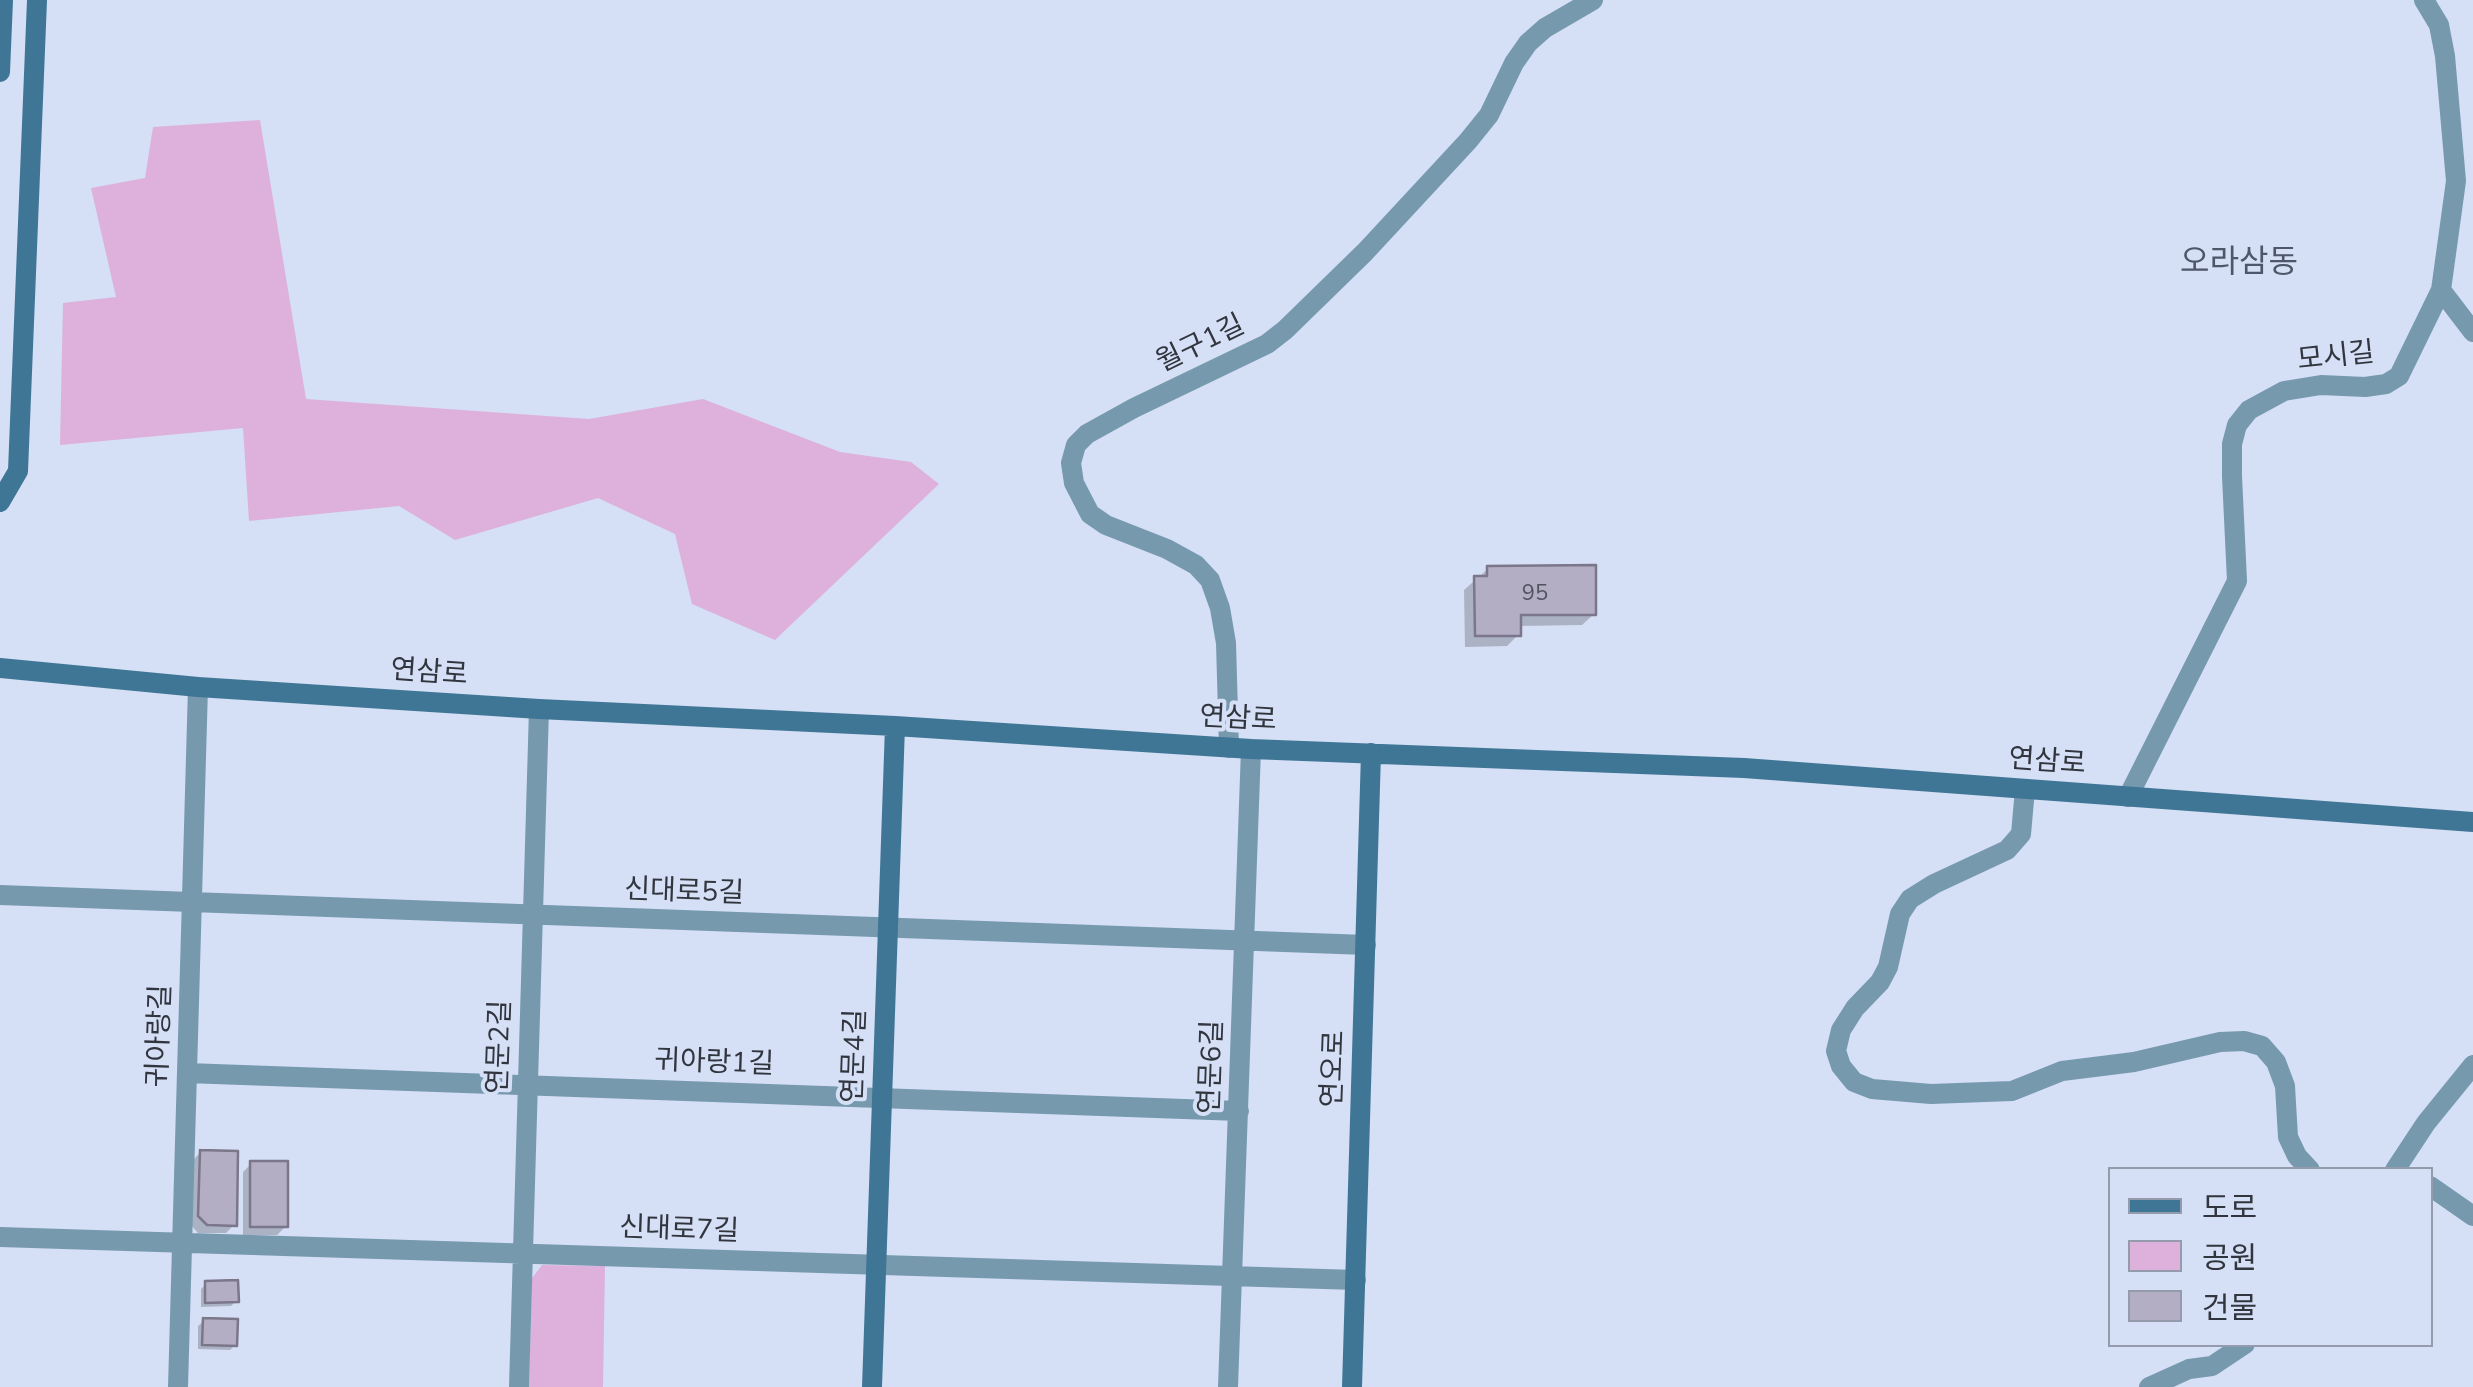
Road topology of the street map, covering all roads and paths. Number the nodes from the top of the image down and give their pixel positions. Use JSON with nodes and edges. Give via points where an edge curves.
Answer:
{"nodes":[{"id":1,"x":3,"y":0,"type":"edge"},
{"id":2,"x":37,"y":0,"type":"edge"},
{"id":3,"x":1594,"y":0,"type":"edge"},
{"id":4,"x":2424,"y":0,"type":"edge"},
{"id":5,"x":0,"y":72,"type":"edge"},
{"id":6,"x":2441,"y":290,"type":"junction"},
{"id":7,"x":2473,"y":332,"type":"edge"},
{"id":8,"x":0,"y":499,"type":"edge"},
{"id":9,"x":0,"y":668,"type":"edge"},
{"id":10,"x":198,"y":688,"type":"junction"},
{"id":11,"x":539,"y":709,"type":"junction"},
{"id":12,"x":895,"y":726,"type":"junction"},
{"id":13,"x":1229,"y":748,"type":"junction"},
{"id":14,"x":1251,"y":750,"type":"junction"},
{"id":15,"x":1371,"y":753,"type":"junction"},
{"id":16,"x":2025,"y":789,"type":"junction"},
{"id":17,"x":2128,"y":796,"type":"junction"},
{"id":18,"x":2473,"y":822,"type":"edge"},
{"id":19,"x":0,"y":896,"type":"edge"},
{"id":20,"x":192,"y":902,"type":"junction"},
{"id":21,"x":533,"y":915,"type":"junction"},
{"id":22,"x":888,"y":928,"type":"junction"},
{"id":23,"x":1245,"y":941,"type":"junction"},
{"id":24,"x":1366,"y":945,"type":"junction"},
{"id":25,"x":2473,"y":1066,"type":"edge"},
{"id":26,"x":187,"y":1072,"type":"junction"},
{"id":27,"x":528,"y":1085,"type":"junction"},
{"id":28,"x":882,"y":1098,"type":"junction"},
{"id":29,"x":1238,"y":1111,"type":"junction"},
{"id":30,"x":2307,"y":1167,"type":"edge"},
{"id":31,"x":2402,"y":1167,"type":"edge"},
{"id":32,"x":2433,"y":1188,"type":"edge"},
{"id":33,"x":2473,"y":1216,"type":"edge"},
{"id":34,"x":0,"y":1237,"type":"edge"},
{"id":35,"x":182,"y":1243,"type":"junction"},
{"id":36,"x":523,"y":1254,"type":"junction"},
{"id":37,"x":876,"y":1264,"type":"junction"},
{"id":38,"x":1232,"y":1276,"type":"junction"},
{"id":39,"x":1356,"y":1280,"type":"junction"},
{"id":40,"x":2240,"y":1347,"type":"edge"},
{"id":41,"x":178,"y":1387,"type":"edge"},
{"id":42,"x":519,"y":1387,"type":"edge"},
{"id":43,"x":872,"y":1387,"type":"edge"},
{"id":44,"x":1228,"y":1387,"type":"edge"},
{"id":45,"x":1352,"y":1387,"type":"edge"},
{"id":46,"x":2149,"y":1387,"type":"edge"}],
"edges":[{"from":1,"to":5,"type":"main road"},
{"from":2,"to":8,"type":"main road","via":[[18,471]]},
{"from":3,"to":13,"type":"street","name":"월구1길","via":[[1528,43],[1468,141],[1284,330],[1087,434],[1076,446],[1074,483],[1090,514],[1196,564],[1210,580],[1226,643]]},
{"from":4,"to":6,"type":"street","name":"모시길","via":[[2445,56],[2456,181]]},
{"from":6,"to":7,"type":"street"},
{"from":6,"to":17,"type":"street","name":"모시길","via":[[2399,376],[2364,387],[2284,391],[2249,410],[2237,425],[2237,580]]},
{"from":9,"to":10,"type":"main road","name":"연삼로"},
{"from":10,"to":11,"type":"main road","name":"연삼로"},
{"from":10,"to":20,"type":"street","name":"귀아랑길"},
{"from":11,"to":12,"type":"main road","name":"연삼로"},
{"from":11,"to":21,"type":"street","name":"연문2길"},
{"from":12,"to":13,"type":"main road","name":"연삼로"},
{"from":12,"to":22,"type":"main road","name":"연문4길"},
{"from":13,"to":14,"type":"main road","name":"연삼로"},
{"from":14,"to":15,"type":"main road","name":"연삼로"},
{"from":14,"to":23,"type":"street","name":"연문6길"},
{"from":15,"to":16,"type":"main road","name":"연삼로","via":[[1744,768]]},
{"from":15,"to":24,"type":"main road","name":"연오로"},
{"from":16,"to":17,"type":"main road","name":"연삼로"},
{"from":16,"to":30,"type":"street","via":[[2021,834],[2007,850],[1934,884],[1900,914],[1888,967],[1841,1030],[1841,1066],[1854,1082],[1872,1089],[2012,1090],[2062,1071],[2244,1041],[2262,1046],[2276,1062],[2285,1086],[2288,1137]]},
{"from":17,"to":18,"type":"main road","name":"연삼로"},
{"from":19,"to":20,"type":"street","name":"신대로5길"},
{"from":20,"to":21,"type":"street","name":"신대로5길"},
{"from":20,"to":26,"type":"street","name":"귀아랑길"},
{"from":21,"to":22,"type":"street","name":"신대로5길"},
{"from":21,"to":27,"type":"street","name":"연문2길"},
{"from":22,"to":23,"type":"street","name":"신대로5길"},
{"from":22,"to":28,"type":"main road","name":"연문4길"},
{"from":23,"to":24,"type":"street","name":"신대로5길"},
{"from":23,"to":29,"type":"street","name":"연문6길"},
{"from":24,"to":39,"type":"main road","name":"연오로"},
{"from":25,"to":31,"type":"street","via":[[2426,1122]]},
{"from":26,"to":27,"type":"street","name":"귀아랑1길"},
{"from":26,"to":35,"type":"street","name":"귀아랑길"},
{"from":27,"to":28,"type":"street","name":"귀아랑1길"},
{"from":27,"to":36,"type":"street","name":"연문2길"},
{"from":28,"to":29,"type":"street","name":"귀아랑1길"},
{"from":28,"to":37,"type":"main road","name":"연문4길"},
{"from":29,"to":38,"type":"street","name":"연문6길"},
{"from":32,"to":33,"type":"street"},
{"from":34,"to":35,"type":"street","name":"신대로7길"},
{"from":35,"to":36,"type":"street","name":"신대로7길"},
{"from":35,"to":41,"type":"street","name":"귀아랑길"},
{"from":36,"to":37,"type":"street","name":"신대로7길"},
{"from":36,"to":42,"type":"street","name":"연문2길"},
{"from":37,"to":38,"type":"street","name":"신대로7길"},
{"from":37,"to":43,"type":"main road","name":"연문4길"},
{"from":38,"to":39,"type":"street","name":"신대로7길"},
{"from":38,"to":44,"type":"street","name":"연문6길"},
{"from":39,"to":45,"type":"main road","name":"연오로"},
{"from":40,"to":46,"type":"street","via":[[2212,1366]]}]}
